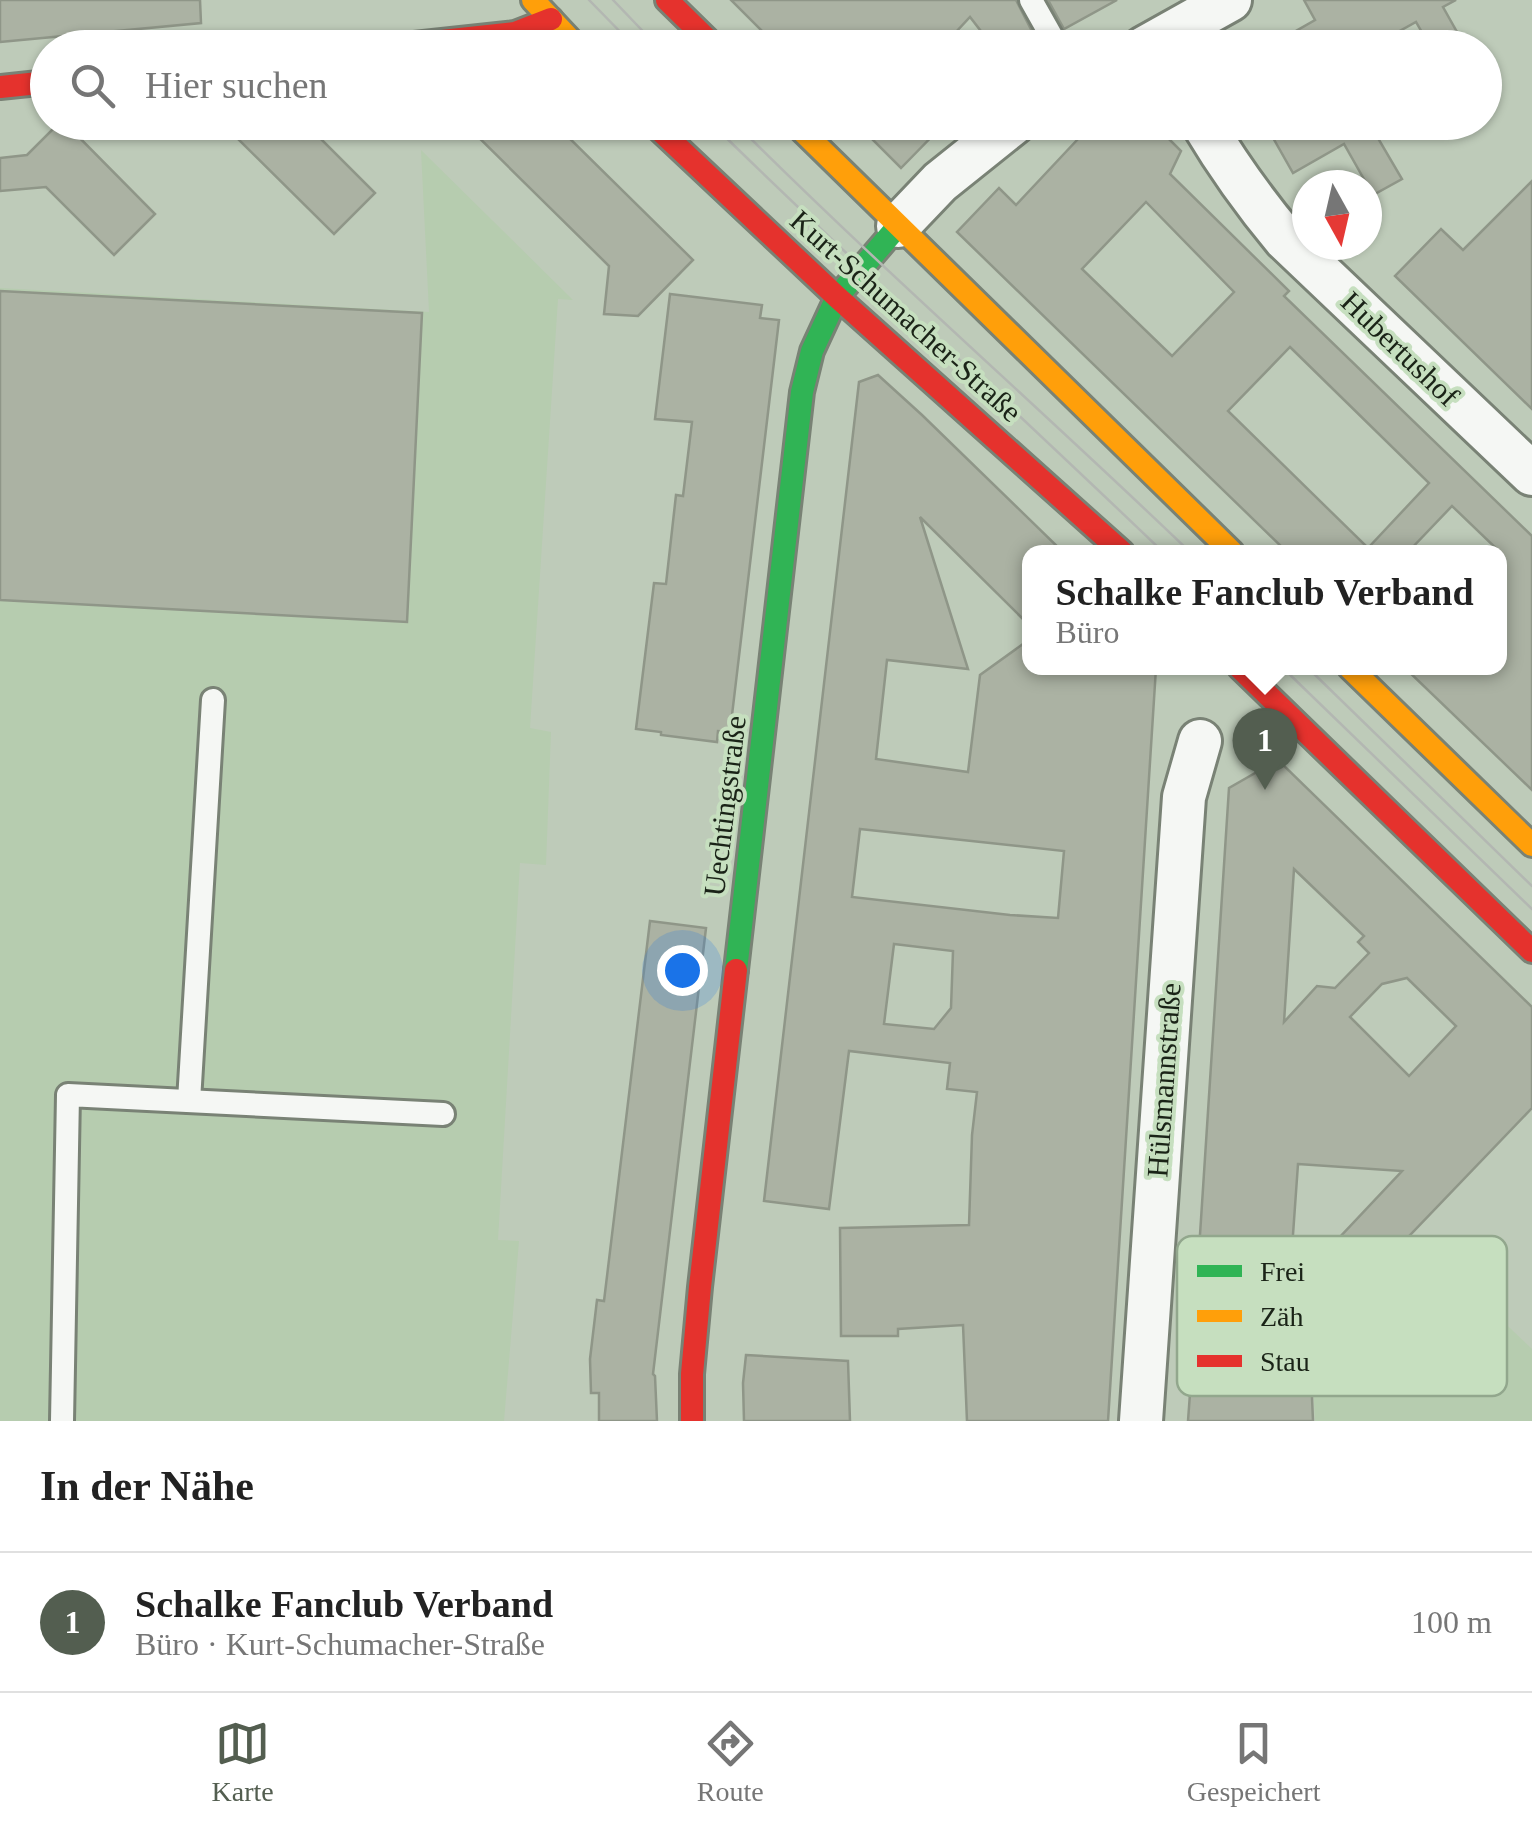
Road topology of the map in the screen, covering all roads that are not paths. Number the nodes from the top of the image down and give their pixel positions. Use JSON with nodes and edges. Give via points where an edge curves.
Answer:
{"nodes":[{"id":1,"x":533,"y":0,"type":"edge"},
{"id":2,"x":667,"y":0,"type":"edge"},
{"id":3,"x":1031,"y":0,"type":"edge"},
{"id":4,"x":1230,"y":0,"type":"edge"},
{"id":5,"x":550,"y":19,"type":"junction"},
{"id":6,"x":522,"y":30,"type":"edge"},
{"id":7,"x":561,"y":30,"type":"edge"},
{"id":8,"x":698,"y":30,"type":"edge"},
{"id":9,"x":1048,"y":30,"type":"edge"},
{"id":10,"x":1178,"y":30,"type":"edge"},
{"id":11,"x":30,"y":84,"type":"edge"},
{"id":12,"x":0,"y":86,"type":"edge"},
{"id":13,"x":670,"y":140,"type":"edge"},
{"id":14,"x":811,"y":140,"type":"edge"},
{"id":15,"x":992,"y":140,"type":"edge"},
{"id":16,"x":1212,"y":140,"type":"edge"},
{"id":17,"x":898,"y":226,"type":"junction"},
{"id":18,"x":837,"y":297,"type":"junction"},
{"id":19,"x":1532,"y":474,"type":"edge"},
{"id":20,"x":1114,"y":545,"type":"edge"},
{"id":21,"x":1225,"y":545,"type":"edge"},
{"id":22,"x":1247,"y":675,"type":"edge"},
{"id":23,"x":1357,"y":675,"type":"edge"},
{"id":24,"x":213,"y":700,"type":"dead end"},
{"id":25,"x":1200,"y":742,"type":"dead end"},
{"id":26,"x":1532,"y":845,"type":"edge"},
{"id":27,"x":1532,"y":951,"type":"edge"},
{"id":28,"x":190,"y":1101,"type":"junction"},
{"id":29,"x":444,"y":1114,"type":"dead end"},
{"id":30,"x":62,"y":1421,"type":"edge"},
{"id":31,"x":692,"y":1421,"type":"edge"},
{"id":32,"x":1141,"y":1421,"type":"edge"}],
"edges":[{"from":1,"to":5,"type":"main road"},
{"from":2,"to":8,"type":"main road"},
{"from":3,"to":9,"type":"lane"},
{"from":4,"to":10,"type":"street"},
{"from":5,"to":6,"type":"main road"},
{"from":5,"to":7,"type":"main road"},
{"from":11,"to":12,"type":"main road"},
{"from":13,"to":18,"type":"main road","name":"Kurt-Schumacher-Straße"},
{"from":14,"to":17,"type":"main road","name":"Kurt-Schumacher-Straße"},
{"from":15,"to":17,"type":"street"},
{"from":16,"to":19,"type":"street","name":"Hubertushof","via":[[1285,239]]},
{"from":17,"to":18,"type":"main road","name":"Uechtingstraße"},
{"from":17,"to":21,"type":"main road","name":"Kurt-Schumacher-Straße"},
{"from":18,"to":20,"type":"main road","name":"Kurt-Schumacher-Straße"},
{"from":18,"to":31,"type":"main road","name":"Uechtingstraße","via":[[802,392],[700,1287]]},
{"from":22,"to":27,"type":"main road"},
{"from":23,"to":26,"type":"main road"},
{"from":24,"to":28,"type":"lane"},
{"from":25,"to":32,"type":"street","name":"Hülsmannstraße","via":[[1184,797]]},
{"from":28,"to":29,"type":"lane"},
{"from":28,"to":30,"type":"lane","via":[[68,1094]]}]}
